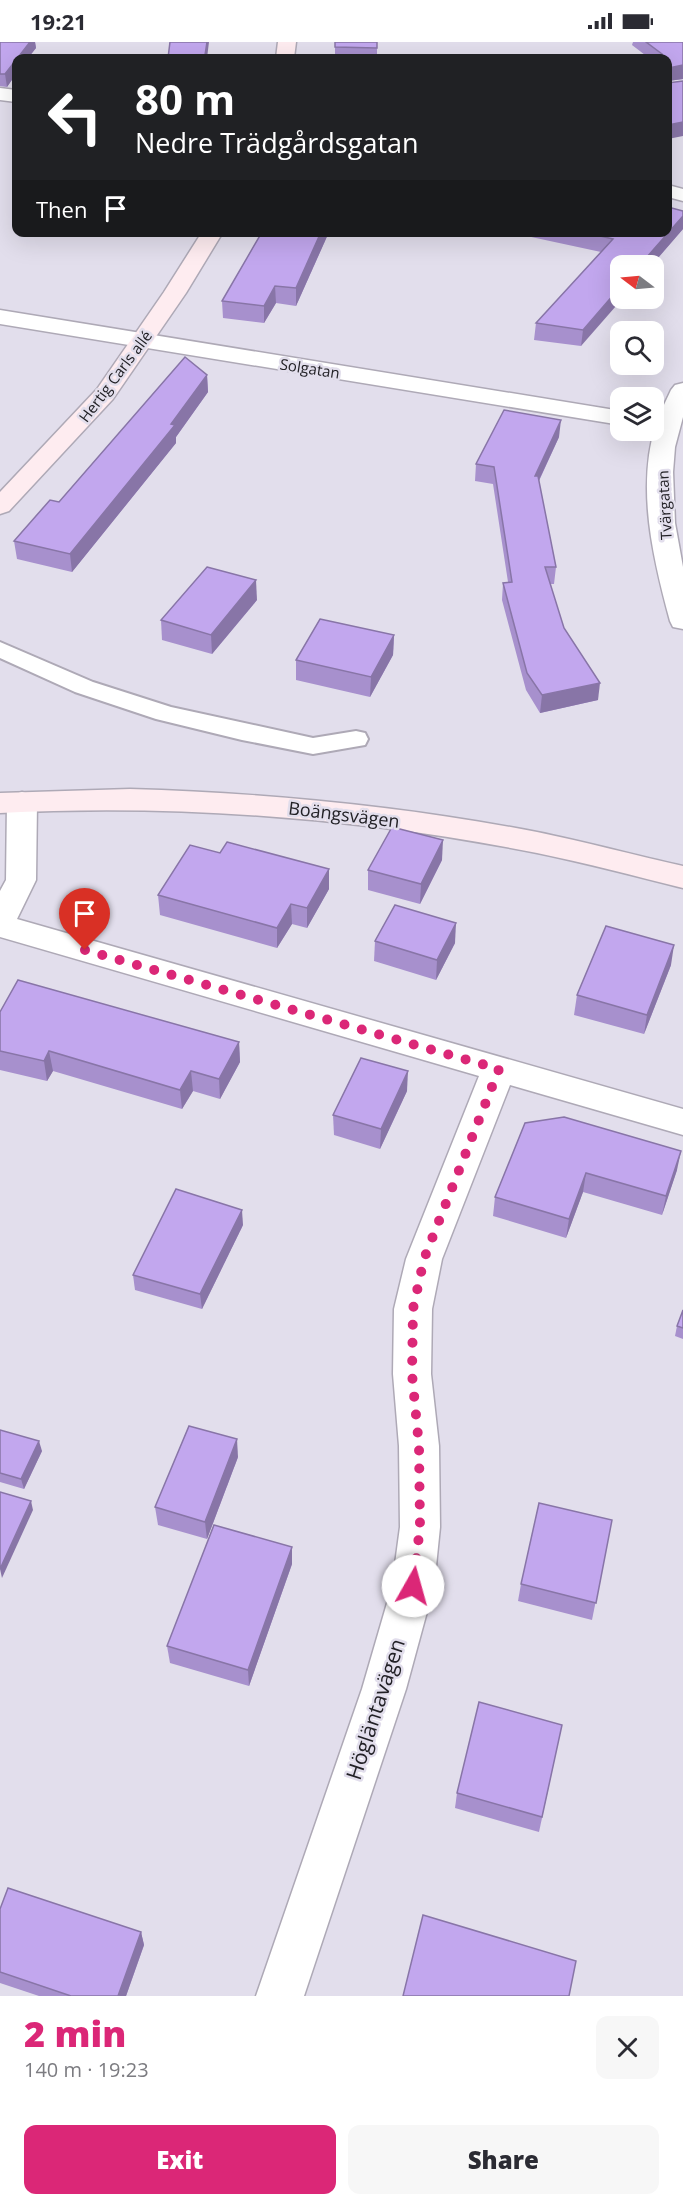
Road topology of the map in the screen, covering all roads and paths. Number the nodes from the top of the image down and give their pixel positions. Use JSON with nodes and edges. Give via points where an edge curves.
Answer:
{"nodes":[{"id":1,"x":210,"y":237,"type":"edge"},
{"id":2,"x":0,"y":317,"type":"edge"},
{"id":3,"x":142,"y":341,"type":"junction"},
{"id":4,"x":683,"y":390,"type":"edge"},
{"id":5,"x":610,"y":416,"type":"edge"},
{"id":6,"x":664,"y":419,"type":"edge"},
{"id":7,"x":661,"y":441,"type":"edge"},
{"id":8,"x":0,"y":506,"type":"edge"},
{"id":9,"x":683,"y":621,"type":"edge"},
{"id":10,"x":0,"y":649,"type":"edge"},
{"id":11,"x":356,"y":739,"type":"dead end"},
{"id":12,"x":11,"y":802,"type":"edge"},
{"id":13,"x":683,"y":877,"type":"edge"},
{"id":14,"x":0,"y":921,"type":"edge"},
{"id":15,"x":0,"y":926,"type":"edge"},
{"id":16,"x":499,"y":1069,"type":"junction"},
{"id":17,"x":683,"y":1122,"type":"edge"},
{"id":18,"x":280,"y":1996,"type":"edge"}],
"edges":[{"from":1,"to":3,"type":"street","name":"Hertig Carls allé"},
{"from":2,"to":3,"type":"street","name":"Solgatan"},
{"from":3,"to":5,"type":"street","name":"Solgatan"},
{"from":3,"to":8,"type":"street","name":"Hertig Carls allé","via":[[105,394]]},
{"from":4,"to":6,"type":"street","name":"Tvärgatan"},
{"from":7,"to":9,"type":"street","name":"Tvärgatan","via":[[663,523],[670,575]]},
{"from":10,"to":11,"type":"lane","via":[[84,687],[165,713],[313,746]]},
{"from":12,"to":13,"type":"street","name":"Boängsvägen","via":[[179,800],[346,812],[520,839]]},
{"from":12,"to":14,"type":"street","via":[[21,880]]},
{"from":15,"to":16,"type":"street"},
{"from":16,"to":17,"type":"street"},
{"from":16,"to":18,"type":"street","name":"Högläntavägen","via":[[424,1259],[413,1309],[412,1374],[419,1446],[420,1527],[413,1586],[384,1689]]}]}
